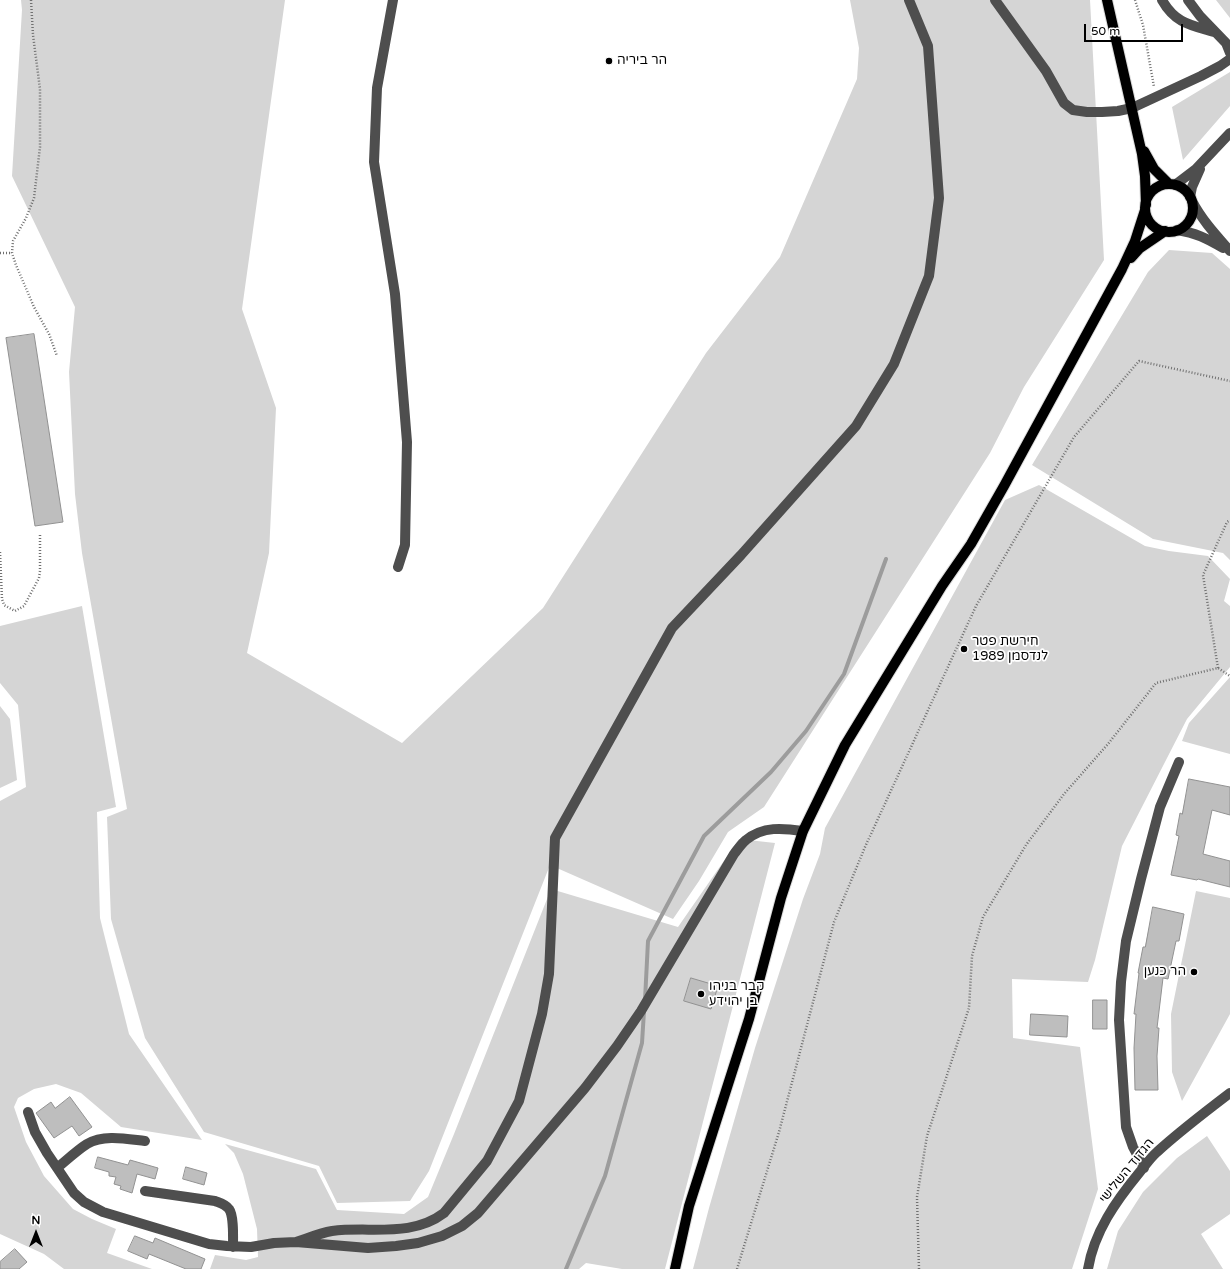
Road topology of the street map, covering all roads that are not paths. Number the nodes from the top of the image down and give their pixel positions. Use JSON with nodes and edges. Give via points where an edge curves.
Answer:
{"nodes":[{"id":1,"x":393,"y":0,"type":"edge"},
{"id":2,"x":909,"y":0,"type":"edge"},
{"id":3,"x":995,"y":0,"type":"edge"},
{"id":4,"x":1107,"y":0,"type":"edge"},
{"id":5,"x":1162,"y":0,"type":"edge"},
{"id":6,"x":1188,"y":0,"type":"edge"},
{"id":7,"x":1215,"y":32,"type":"junction"},
{"id":8,"x":1230,"y":53,"type":"edge"},
{"id":9,"x":1230,"y":59,"type":"edge"},
{"id":10,"x":1132,"y":108,"type":"junction"},
{"id":11,"x":1230,"y":133,"type":"edge"},
{"id":12,"x":1140,"y":142,"type":"junction"},
{"id":13,"x":1205,"y":160,"type":"junction"},
{"id":14,"x":1172,"y":184,"type":"junction"},
{"id":15,"x":1191,"y":199,"type":"junction"},
{"id":16,"x":1145,"y":207,"type":"junction"},
{"id":17,"x":1177,"y":230,"type":"junction"},
{"id":18,"x":1165,"y":231,"type":"junction"},
{"id":19,"x":1230,"y":252,"type":"edge"},
{"id":20,"x":1122,"y":269,"type":"junction"},
{"id":21,"x":398,"y":567,"type":"dead end"},
{"id":22,"x":1179,"y":762,"type":"dead end"},
{"id":23,"x":803,"y":831,"type":"junction"},
{"id":24,"x":1230,"y":1093,"type":"edge"},
{"id":25,"x":28,"y":1112,"type":"dead end"},
{"id":26,"x":145,"y":1141,"type":"dead end"},
{"id":27,"x":57,"y":1168,"type":"junction"},
{"id":28,"x":1144,"y":1168,"type":"junction"},
{"id":29,"x":145,"y":1191,"type":"dead end"},
{"id":30,"x":296,"y":1242,"type":"junction"},
{"id":31,"x":233,"y":1247,"type":"junction"},
{"id":32,"x":675,"y":1269,"type":"edge"},
{"id":33,"x":1088,"y":1269,"type":"edge"}],
"edges":[{"from":1,"to":21,"type":"street","via":[[377,88],[374,162],[395,294],[407,442],[405,545]]},
{"from":2,"to":30,"type":"street","via":[[928,46],[939,198],[929,276],[894,364],[856,426],[672,628],[555,838],[549,974],[542,1014],[519,1101],[487,1160],[444,1213],[436,1219],[399,1229],[333,1231]]},
{"from":3,"to":10,"type":"street","via":[[1046,71],[1064,103],[1073,110],[1087,112]]},
{"from":4,"to":10,"type":"main road"},
{"from":5,"to":7,"type":"street","via":[[1168,10],[1185,24]]},
{"from":6,"to":7,"type":"street"},
{"from":7,"to":8,"type":"street","via":[[1226,43]]},
{"from":9,"to":10,"type":"street","via":[[1201,76]]},
{"from":10,"to":12,"type":"main road"},
{"from":11,"to":13,"type":"street"},
{"from":12,"to":14,"type":"main road","via":[[1154,169]]},
{"from":12,"to":16,"type":"main road","via":[[1145,176]]},
{"from":13,"to":14,"type":"street","via":[[1190,175]]},
{"from":13,"to":15,"type":"street","via":[[1192,186]]},
{"from":14,"to":15,"type":"main road","via":[[1181,187]]},
{"from":14,"to":16,"type":"main road","via":[[1156,188],[1147,198]]},
{"from":15,"to":17,"type":"main road","via":[[1192,215],[1183,227]]},
{"from":15,"to":19,"type":"street","via":[[1198,213]]},
{"from":16,"to":18,"type":"main road","via":[[1152,224]]},
{"from":16,"to":20,"type":"main road","via":[[1135,241]]},
{"from":17,"to":18,"type":"main road"},
{"from":17,"to":19,"type":"street","via":[[1205,237]]},
{"from":18,"to":20,"type":"main road","via":[[1140,248]]},
{"from":20,"to":23,"type":"main road","via":[[974,538],[845,745]]},
{"from":22,"to":28,"type":"street","via":[[1160,807],[1141,878],[1126,941],[1121,982],[1119,1020],[1126,1127]]},
{"from":23,"to":30,"type":"street","via":[[775,828],[759,832],[746,840],[734,854],[641,1011],[617,1046],[585,1088],[478,1213],[462,1226],[442,1236],[396,1246],[368,1248]]},
{"from":23,"to":32,"type":"main road","via":[[781,898],[749,1019],[689,1206]]},
{"from":24,"to":28,"type":"street","name":"הגדוד השלישי","via":[[1172,1139]]},
{"from":25,"to":27,"type":"street","via":[[35,1132]]},
{"from":26,"to":27,"type":"street","via":[[104,1138],[87,1144]]},
{"from":27,"to":31,"type":"street","via":[[74,1193],[84,1202],[103,1212],[209,1244]]},
{"from":28,"to":33,"type":"street","name":"הגדוד השלישי","via":[[1105,1222]]},
{"from":29,"to":31,"type":"street","via":[[215,1201],[225,1205],[232,1219]]},
{"from":30,"to":31,"type":"street"}]}
